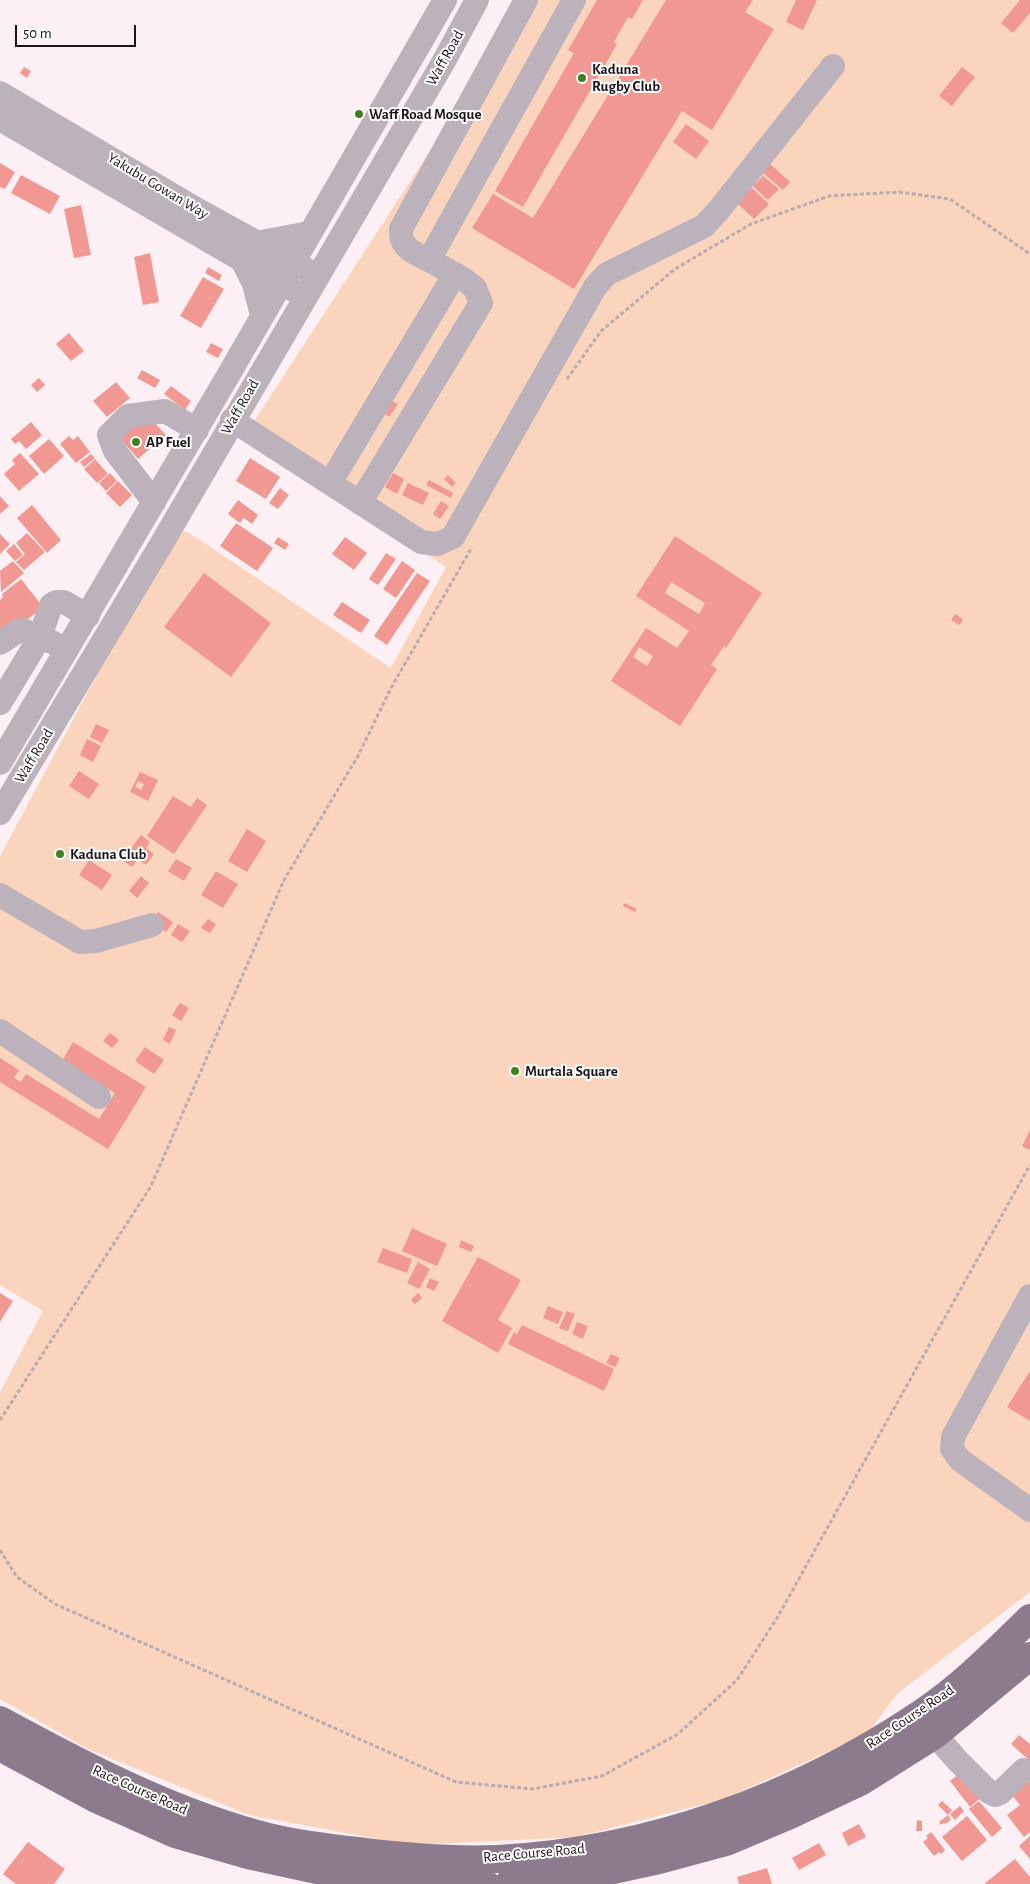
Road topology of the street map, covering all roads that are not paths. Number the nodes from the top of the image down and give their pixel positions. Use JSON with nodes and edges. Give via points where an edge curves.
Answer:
{"nodes":[{"id":1,"x":445,"y":0,"type":"edge"},
{"id":2,"x":477,"y":0,"type":"edge"},
{"id":3,"x":526,"y":0,"type":"edge"},
{"id":4,"x":574,"y":0,"type":"edge"},
{"id":5,"x":833,"y":66,"type":"dead end"},
{"id":6,"x":0,"y":92,"type":"edge"},
{"id":7,"x":0,"y":119,"type":"edge"},
{"id":8,"x":309,"y":233,"type":"junction"},
{"id":9,"x":249,"y":251,"type":"junction"},
{"id":10,"x":429,"y":260,"type":"junction"},
{"id":11,"x":293,"y":263,"type":"junction"},
{"id":12,"x":455,"y":274,"type":"junction"},
{"id":13,"x":318,"y":276,"type":"junction"},
{"id":14,"x":282,"y":283,"type":"junction"},
{"id":15,"x":305,"y":298,"type":"junction"},
{"id":16,"x":262,"y":315,"type":"junction"},
{"id":17,"x":232,"y":420,"type":"junction"},
{"id":18,"x":196,"y":430,"type":"junction"},
{"id":19,"x":330,"y":484,"type":"junction"},
{"id":20,"x":154,"y":502,"type":"junction"},
{"id":21,"x":360,"y":503,"type":"junction"},
{"id":22,"x":88,"y":616,"type":"junction"},
{"id":23,"x":40,"y":637,"type":"junction"},
{"id":24,"x":0,"y":642,"type":"edge"},
{"id":25,"x":68,"y":649,"type":"junction"},
{"id":26,"x":0,"y":703,"type":"edge"},
{"id":27,"x":0,"y":764,"type":"edge"},
{"id":28,"x":0,"y":813,"type":"edge"},
{"id":29,"x":0,"y":895,"type":"edge"},
{"id":30,"x":152,"y":925,"type":"dead end"},
{"id":31,"x":0,"y":1031,"type":"edge"},
{"id":32,"x":99,"y":1097,"type":"dead end"},
{"id":33,"x":1030,"y":1296,"type":"edge"},
{"id":34,"x":1030,"y":1510,"type":"edge"},
{"id":35,"x":1030,"y":1618,"type":"edge"},
{"id":36,"x":1030,"y":1656,"type":"edge"},
{"id":37,"x":0,"y":1720,"type":"edge"},
{"id":38,"x":935,"y":1736,"type":"junction"},
{"id":39,"x":0,"y":1747,"type":"edge"},
{"id":40,"x":1024,"y":1770,"type":"dead end"},
{"id":41,"x":486,"y":1884,"type":"edge"},
{"id":42,"x":508,"y":1884,"type":"edge"}],
"edges":[{"from":1,"to":8,"type":"street","name":"Waff Road"},
{"from":2,"to":13,"type":"street","name":"Waff Road"},
{"from":3,"to":10,"type":"street","via":[[400,229],[400,240],[404,245]]},
{"from":4,"to":10,"type":"street"},
{"from":5,"to":21,"type":"street","via":[[704,226],[607,274],[595,287],[453,537],[438,544],[421,542]]},
{"from":6,"to":9,"type":"street","name":"Yakubu Gowan Way","via":[[196,210]]},
{"from":7,"to":9,"type":"street","name":"Yakubu Gowan Way"},
{"from":8,"to":9,"type":"street"},
{"from":8,"to":11,"type":"street","name":"Waff Road"},
{"from":9,"to":11,"type":"street","name":"Yakubu Gowan Way"},
{"from":9,"to":14,"type":"street","name":"Yakubu Gowan Way"},
{"from":9,"to":16,"type":"street"},
{"from":10,"to":12,"type":"street"},
{"from":11,"to":13,"type":"street","name":"Yakubu Gowan Way"},
{"from":11,"to":14,"type":"street","name":"Waff Road"},
{"from":12,"to":19,"type":"street"},
{"from":12,"to":21,"type":"street","via":[[475,288],[481,303]]},
{"from":13,"to":15,"type":"street","name":"Waff Road"},
{"from":14,"to":15,"type":"street","name":"Yakubu Gowan Way"},
{"from":14,"to":16,"type":"street","name":"Waff Road"},
{"from":15,"to":17,"type":"street","name":"Waff Road"},
{"from":16,"to":18,"type":"street","name":"Waff Road"},
{"from":17,"to":19,"type":"street"},
{"from":17,"to":28,"type":"street","name":"Waff Road"},
{"from":18,"to":20,"type":"street","name":"Waff Road"},
{"from":18,"to":20,"type":"street","via":[[165,411],[128,416],[109,436],[115,451]]},
{"from":19,"to":21,"type":"street"},
{"from":20,"to":22,"type":"street","name":"Waff Road"},
{"from":22,"to":23,"type":"street","via":[[64,602],[56,602],[51,605]]},
{"from":22,"to":25,"type":"street","name":"Waff Road"},
{"from":23,"to":24,"type":"street","via":[[26,630],[18,631]]},
{"from":23,"to":25,"type":"street"},
{"from":23,"to":26,"type":"street"},
{"from":25,"to":27,"type":"street","name":"Waff Road"},
{"from":29,"to":30,"type":"street","via":[[80,942],[96,941]]},
{"from":31,"to":32,"type":"street"},
{"from":33,"to":34,"type":"street","via":[[953,1437],[952,1449],[960,1460]]},
{"from":35,"to":37,"type":"main road","name":"Race Course Road","via":[[960,1683],[921,1714],[850,1758],[780,1792],[712,1819],[578,1851],[497,1859],[410,1858],[260,1835],[191,1813],[110,1778]]},
{"from":36,"to":38,"type":"main road","name":"Race Course Road"},
{"from":38,"to":40,"type":"street","via":[[995,1795]]},
{"from":38,"to":42,"type":"main road","name":"Race Course Road","via":[[862,1781],[726,1842],[586,1876]]},
{"from":39,"to":41,"type":"main road","name":"Race Course Road","via":[[96,1800],[166,1830],[248,1855],[335,1874],[415,1882]]}]}
